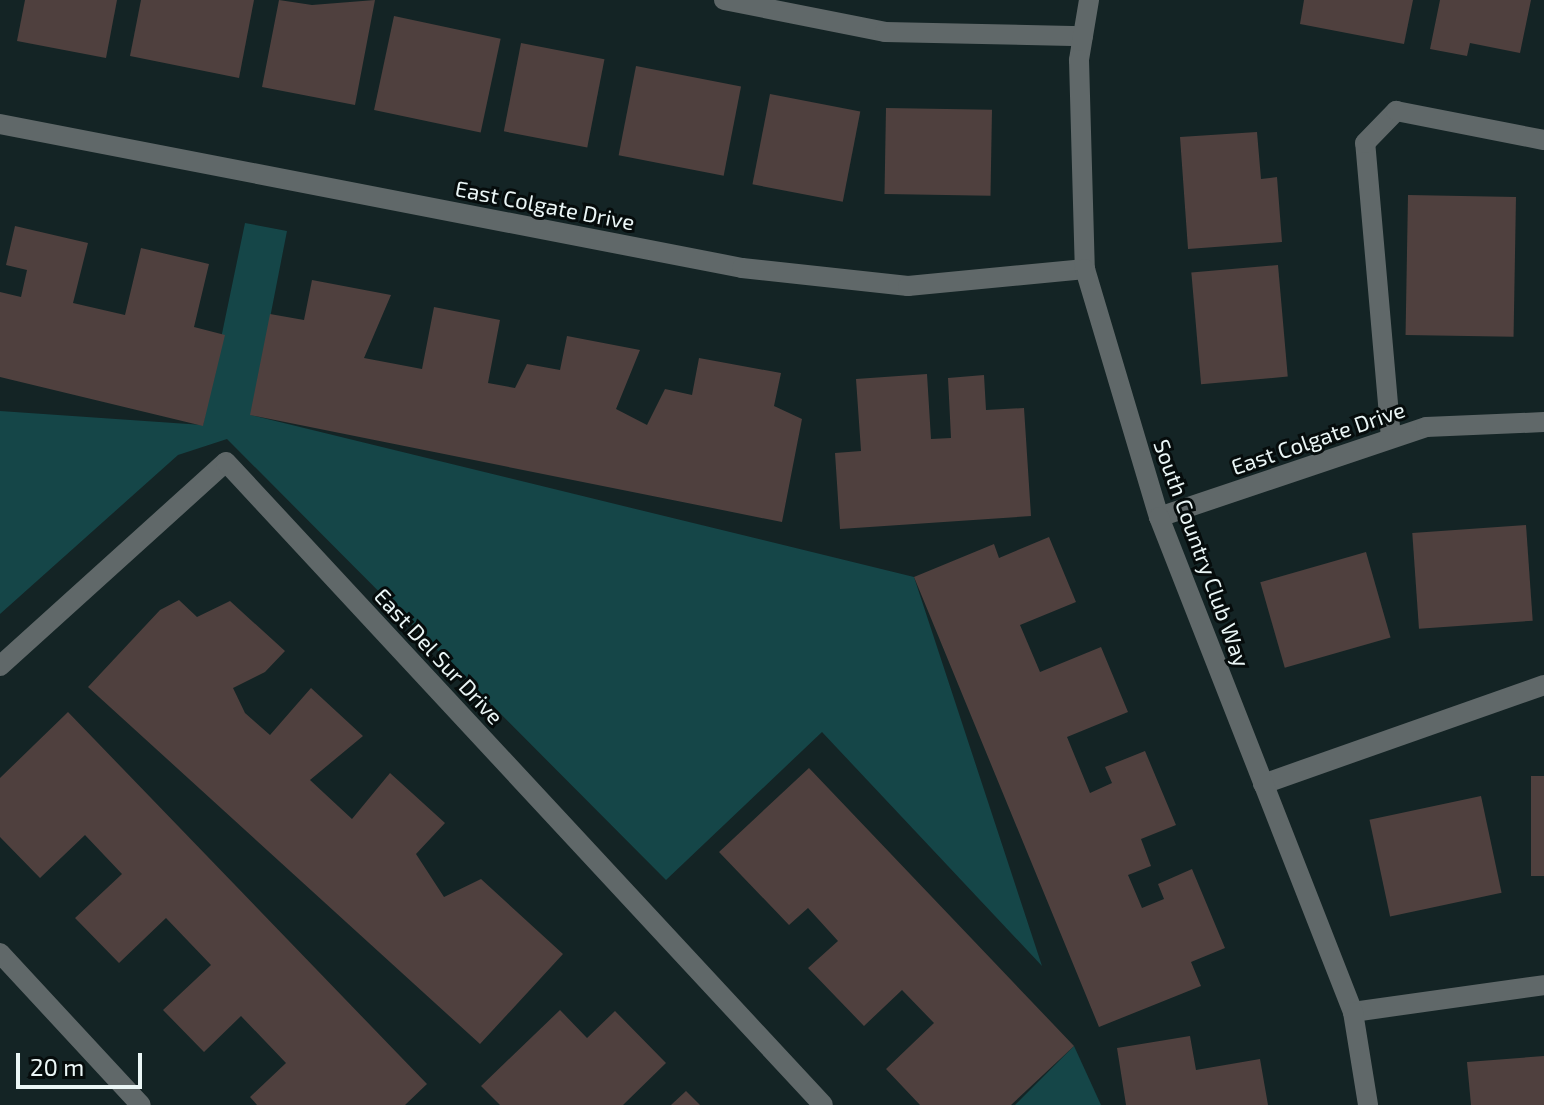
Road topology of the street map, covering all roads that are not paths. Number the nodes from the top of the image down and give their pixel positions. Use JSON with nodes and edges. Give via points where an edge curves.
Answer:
{"nodes":[{"id":1,"x":724,"y":0,"type":"edge"},
{"id":2,"x":1089,"y":0,"type":"edge"},
{"id":3,"x":1083,"y":36,"type":"junction"},
{"id":4,"x":0,"y":124,"type":"edge"},
{"id":5,"x":1544,"y":140,"type":"edge"},
{"id":6,"x":1085,"y":269,"type":"junction"},
{"id":7,"x":1544,"y":422,"type":"edge"},
{"id":8,"x":1391,"y":438,"type":"junction"},
{"id":9,"x":1159,"y":517,"type":"junction"},
{"id":10,"x":0,"y":666,"type":"edge"},
{"id":11,"x":1544,"y":685,"type":"edge"},
{"id":12,"x":1263,"y":784,"type":"junction"},
{"id":13,"x":0,"y":953,"type":"edge"},
{"id":14,"x":1544,"y":985,"type":"edge"},
{"id":15,"x":1353,"y":1012,"type":"junction"},
{"id":16,"x":141,"y":1105,"type":"edge"},
{"id":17,"x":823,"y":1105,"type":"edge"},
{"id":18,"x":1368,"y":1105,"type":"edge"}],
"edges":[{"from":1,"to":3,"type":"street","via":[[885,32]]},
{"from":2,"to":3,"type":"street","name":"South Country Club Way"},
{"from":3,"to":6,"type":"street","name":"South Country Club Way"},
{"from":4,"to":6,"type":"street","name":"East Colgate Drive","via":[[742,268],[908,286]]},
{"from":5,"to":8,"type":"street","via":[[1396,111],[1365,143]]},
{"from":6,"to":9,"type":"street","name":"South Country Club Way"},
{"from":7,"to":8,"type":"street","name":"East Colgate Drive","via":[[1426,427]]},
{"from":8,"to":9,"type":"street","name":"East Colgate Drive"},
{"from":9,"to":12,"type":"street","name":"South Country Club Way"},
{"from":10,"to":17,"type":"street","name":"East Del Sur Drive","via":[[226,462]]},
{"from":11,"to":12,"type":"street"},
{"from":12,"to":15,"type":"street","name":"South Country Club Way"},
{"from":13,"to":16,"type":"street"},
{"from":14,"to":15,"type":"street"},
{"from":15,"to":18,"type":"street","name":"South Country Club Way"}]}
